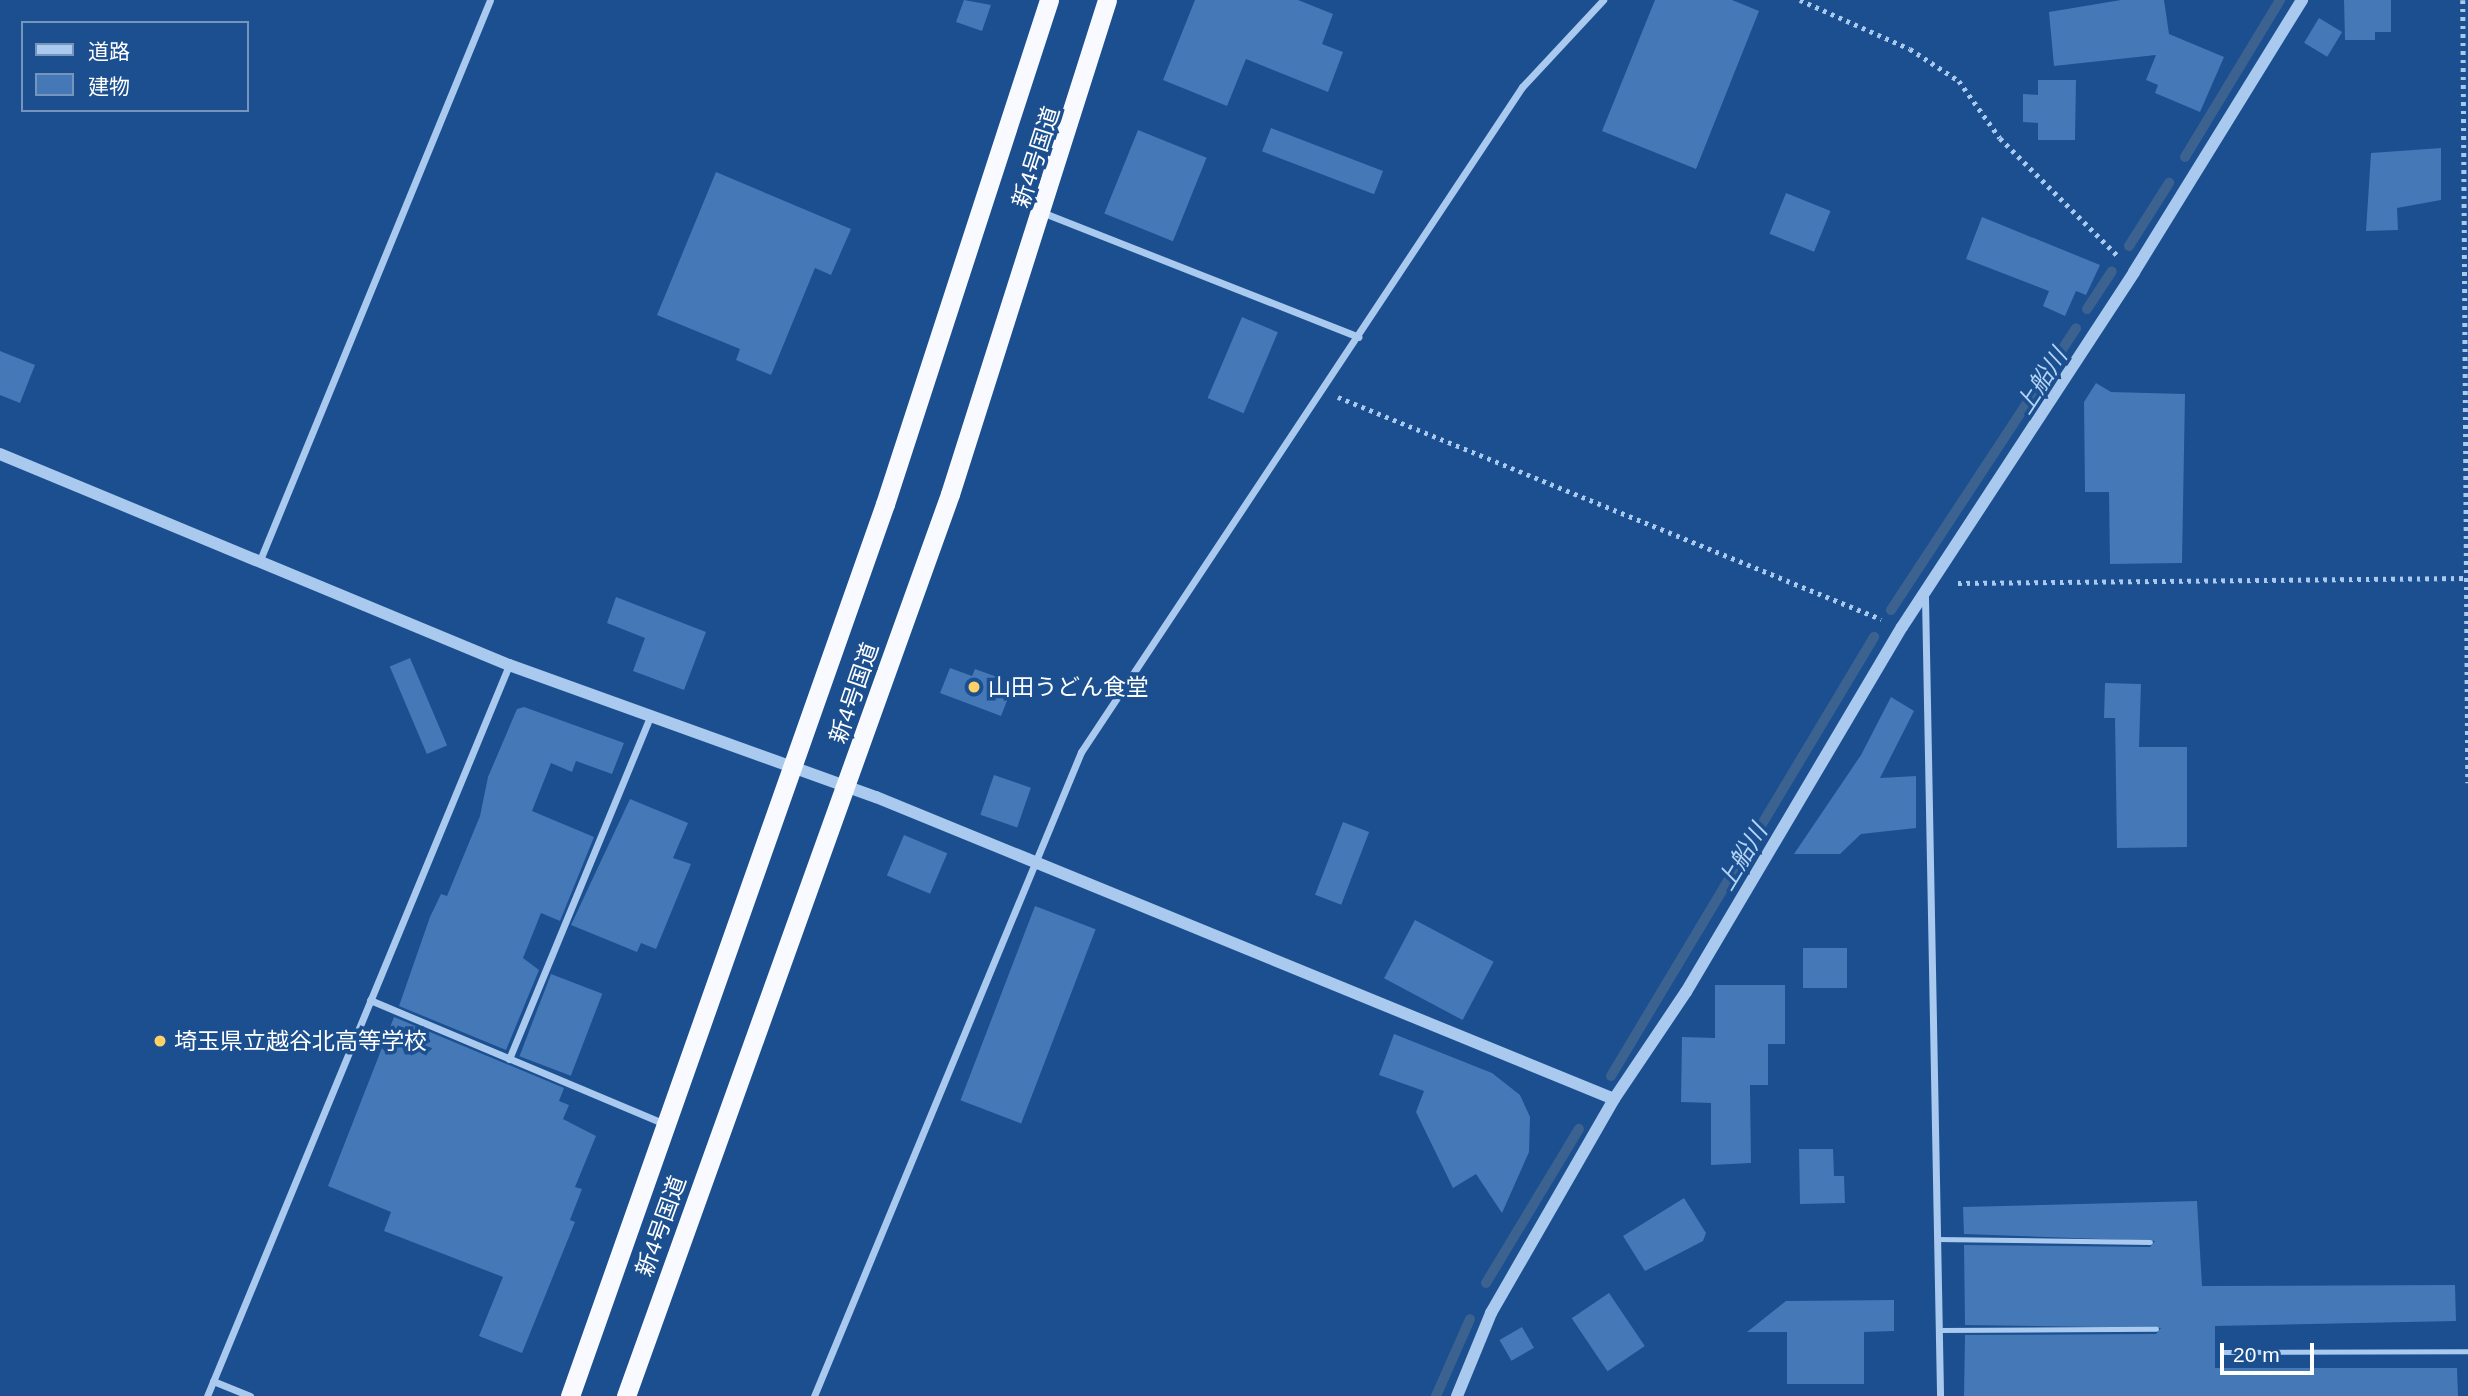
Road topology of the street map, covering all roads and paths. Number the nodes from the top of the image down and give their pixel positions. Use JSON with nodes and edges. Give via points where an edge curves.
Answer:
{"nodes":[{"id":1,"x":490,"y":0,"type":"edge"},
{"id":2,"x":1049,"y":0,"type":"edge"},
{"id":3,"x":1107,"y":0,"type":"edge"},
{"id":4,"x":1603,"y":0,"type":"edge"},
{"id":5,"x":1800,"y":0,"type":"edge"},
{"id":6,"x":2302,"y":0,"type":"edge"},
{"id":7,"x":2463,"y":0,"type":"edge"},
{"id":8,"x":1044,"y":213,"type":"junction"},
{"id":9,"x":2108,"y":246,"type":"dead end"},
{"id":10,"x":1359,"y":337,"type":"junction"},
{"id":11,"x":1321,"y":390,"type":"junction"},
{"id":12,"x":0,"y":454,"type":"edge"},
{"id":13,"x":260,"y":560,"type":"junction"},
{"id":14,"x":2465,"y":578,"type":"edge"},
{"id":15,"x":1933,"y":583,"type":"junction"},
{"id":16,"x":1925,"y":597,"type":"junction"},
{"id":17,"x":1875,"y":617,"type":"dead end"},
{"id":18,"x":509,"y":665,"type":"junction"},
{"id":19,"x":649,"y":720,"type":"junction"},
{"id":20,"x":790,"y":772,"type":"junction"},
{"id":21,"x":2468,"y":783,"type":"edge"},
{"id":22,"x":846,"y":788,"type":"junction"},
{"id":23,"x":1032,"y":860,"type":"junction"},
{"id":24,"x":370,"y":1000,"type":"junction"},
{"id":25,"x":509,"y":1059,"type":"junction"},
{"id":26,"x":1614,"y":1099,"type":"junction"},
{"id":27,"x":667,"y":1124,"type":"junction"},
{"id":28,"x":1937,"y":1240,"type":"junction"},
{"id":29,"x":2150,"y":1242,"type":"dead end"},
{"id":30,"x":2156,"y":1329,"type":"dead end"},
{"id":31,"x":1939,"y":1330,"type":"junction"},
{"id":32,"x":2468,"y":1350,"type":"edge"},
{"id":33,"x":2224,"y":1352,"type":"dead end"},
{"id":34,"x":213,"y":1381,"type":"junction"},
{"id":35,"x":207,"y":1396,"type":"edge"},
{"id":36,"x":250,"y":1396,"type":"edge"},
{"id":37,"x":570,"y":1396,"type":"edge"},
{"id":38,"x":626,"y":1396,"type":"edge"},
{"id":39,"x":814,"y":1396,"type":"edge"},
{"id":40,"x":1457,"y":1396,"type":"edge"},
{"id":41,"x":1940,"y":1396,"type":"edge"}],
"edges":[{"from":1,"to":13,"type":"street"},
{"from":2,"to":20,"type":"highway","name":"新4号国道","via":[[952,308]]},
{"from":3,"to":8,"type":"highway","name":"新4号国道"},
{"from":4,"to":10,"type":"street","via":[[1522,87]]},
{"from":5,"to":9,"type":"path","via":[[1910,49],[1959,81],[2000,138]]},
{"from":6,"to":15,"type":"street"},
{"from":7,"to":14,"type":"path"},
{"from":8,"to":10,"type":"street"},
{"from":8,"to":22,"type":"highway","name":"新4号国道"},
{"from":10,"to":11,"type":"street"},
{"from":11,"to":17,"type":"path"},
{"from":11,"to":23,"type":"street","via":[[1081,752]]},
{"from":12,"to":13,"type":"street"},
{"from":13,"to":18,"type":"street"},
{"from":14,"to":15,"type":"path"},
{"from":14,"to":21,"type":"path"},
{"from":15,"to":16,"type":"street"},
{"from":16,"to":26,"type":"street"},
{"from":16,"to":28,"type":"street"},
{"from":18,"to":19,"type":"street"},
{"from":18,"to":24,"type":"street"},
{"from":19,"to":20,"type":"street"},
{"from":19,"to":25,"type":"street"},
{"from":20,"to":22,"type":"street"},
{"from":20,"to":27,"type":"highway","name":"新4号国道"},
{"from":22,"to":23,"type":"street"},
{"from":22,"to":38,"type":"highway","name":"新4号国道"},
{"from":23,"to":26,"type":"street"},
{"from":23,"to":39,"type":"street"},
{"from":24,"to":25,"type":"street"},
{"from":24,"to":34,"type":"street"},
{"from":25,"to":27,"type":"street"},
{"from":26,"to":40,"type":"street","via":[[1491,1313]]},
{"from":27,"to":37,"type":"highway","name":"新4号国道"},
{"from":28,"to":29,"type":"lane"},
{"from":28,"to":31,"type":"street"},
{"from":30,"to":31,"type":"lane"},
{"from":31,"to":41,"type":"street"},
{"from":32,"to":33,"type":"lane"},
{"from":34,"to":35,"type":"street"},
{"from":34,"to":36,"type":"street"}]}
